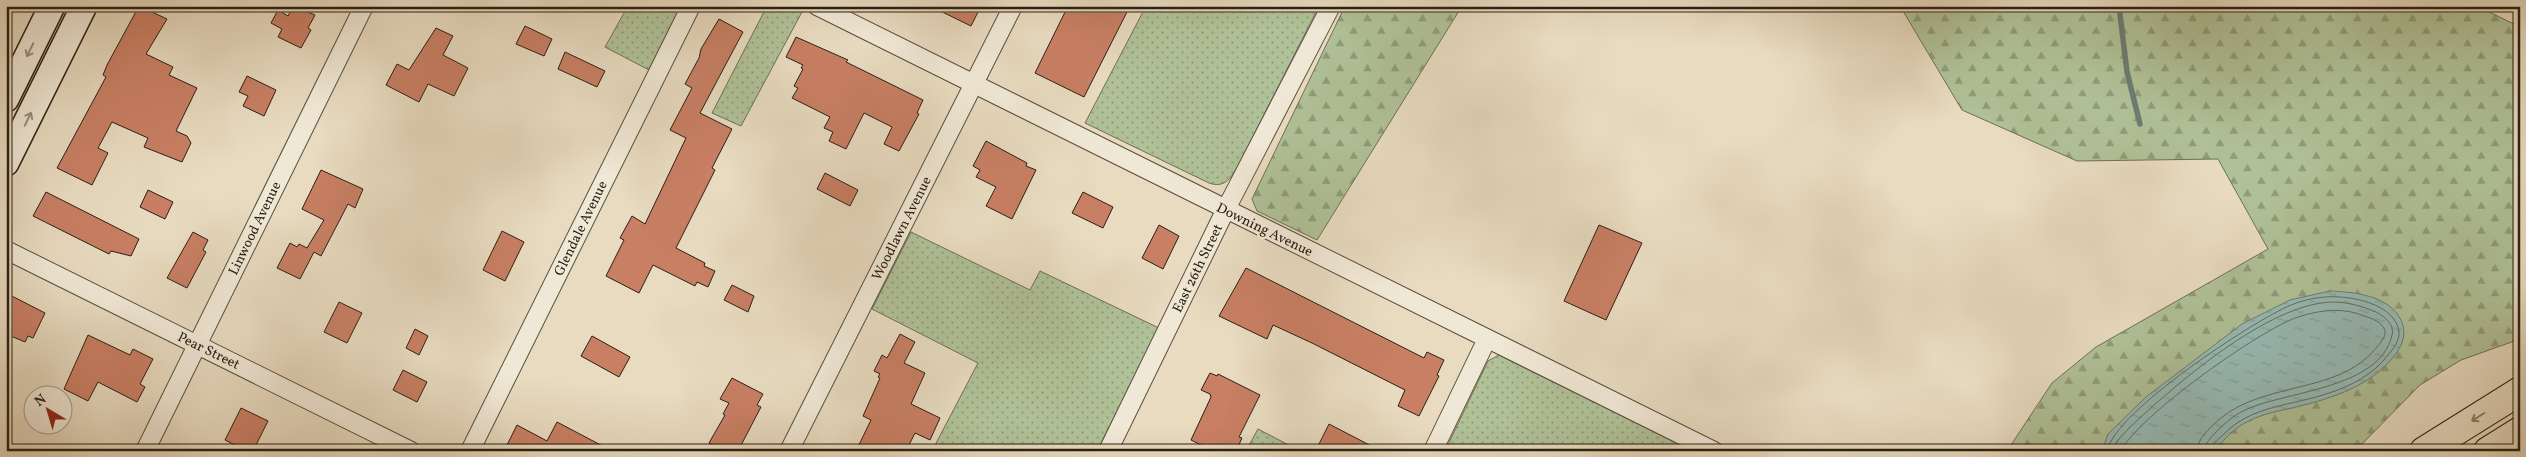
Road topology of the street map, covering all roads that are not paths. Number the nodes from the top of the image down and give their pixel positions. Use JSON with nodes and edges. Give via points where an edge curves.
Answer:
{"nodes":[{"id":1,"x":52,"y":6,"type":"edge"},
{"id":2,"x":84,"y":6,"type":"edge"},
{"id":3,"x":364,"y":6,"type":"edge"},
{"id":4,"x":690,"y":6,"type":"edge"},
{"id":5,"x":817,"y":6,"type":"edge"},
{"id":6,"x":1013,"y":6,"type":"edge"},
{"id":7,"x":1330,"y":6,"type":"edge"},
{"id":8,"x":974,"y":84,"type":"junction"},
{"id":9,"x":6,"y":99,"type":"edge"},
{"id":10,"x":6,"y":163,"type":"edge"},
{"id":11,"x":1226,"y":209,"type":"junction"},
{"id":12,"x":6,"y":250,"type":"edge"},
{"id":13,"x":1487,"y":339,"type":"junction"},
{"id":14,"x":196,"y":344,"type":"junction"},
{"id":15,"x":2520,"y":391,"type":"edge"},
{"id":16,"x":2520,"y":431,"type":"edge"},
{"id":17,"x":145,"y":451,"type":"edge"},
{"id":18,"x":411,"y":451,"type":"edge"},
{"id":19,"x":470,"y":451,"type":"edge"},
{"id":20,"x":789,"y":451,"type":"edge"},
{"id":21,"x":1108,"y":451,"type":"edge"},
{"id":22,"x":1433,"y":451,"type":"edge"},
{"id":23,"x":1714,"y":451,"type":"edge"},
{"id":24,"x":2424,"y":451,"type":"edge"},
{"id":25,"x":2488,"y":451,"type":"edge"}],
"edges":[{"from":1,"to":9,"type":"street","one_way":true},
{"from":10,"to":2,"type":"street","one_way":true},
{"from":3,"to":14,"type":"street","name":"Linwood Avenue"},
{"from":4,"to":19,"type":"street","name":"Glendale Avenue"},
{"from":5,"to":8,"type":"street","name":"Downing Avenue"},
{"from":6,"to":8,"type":"street","name":"Woodlawn Avenue"},
{"from":7,"to":11,"type":"street","name":"East 26th Street"},
{"from":8,"to":11,"type":"street","name":"Downing Avenue"},
{"from":8,"to":20,"type":"street","name":"Woodlawn Avenue"},
{"from":11,"to":13,"type":"street","name":"Downing Avenue"},
{"from":11,"to":21,"type":"street","name":"East 26th Street"},
{"from":12,"to":14,"type":"street","name":"Pear Street"},
{"from":13,"to":22,"type":"street"},
{"from":13,"to":23,"type":"street","name":"Downing Avenue"},
{"from":14,"to":17,"type":"street","name":"Linwood Avenue"},
{"from":14,"to":18,"type":"street","name":"Pear Street"},
{"from":15,"to":24,"type":"highway","one_way":true},
{"from":16,"to":25,"type":"highway"}]}
